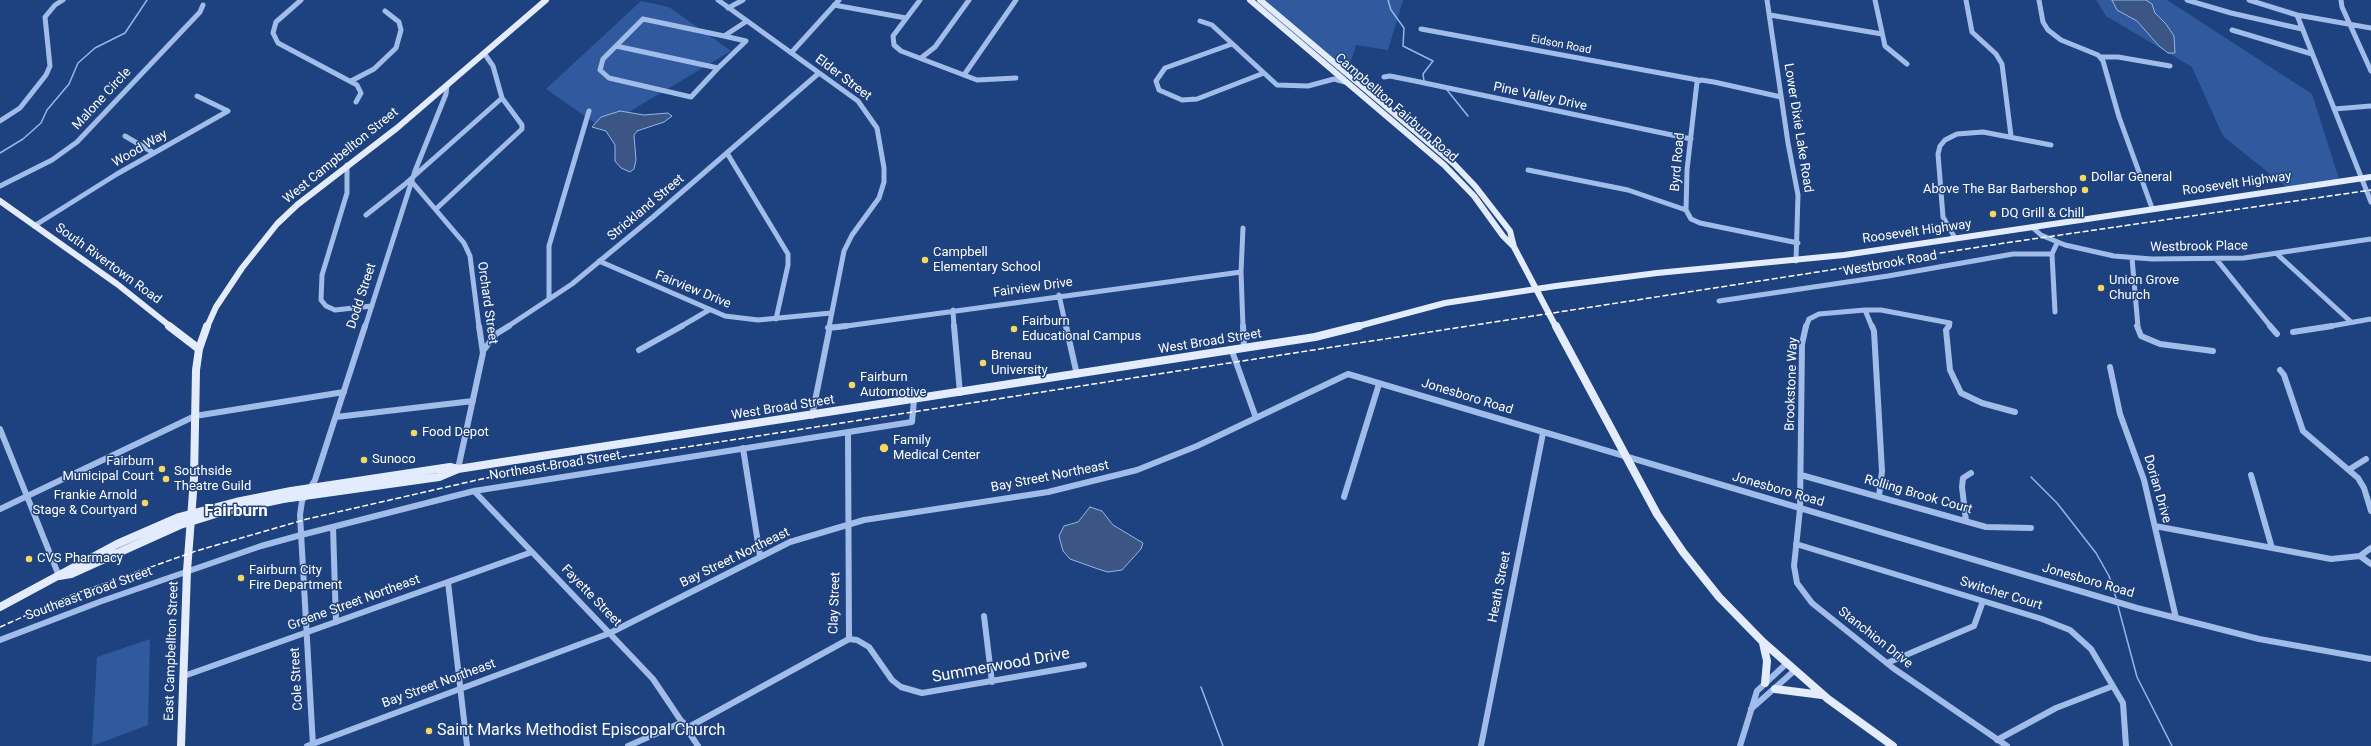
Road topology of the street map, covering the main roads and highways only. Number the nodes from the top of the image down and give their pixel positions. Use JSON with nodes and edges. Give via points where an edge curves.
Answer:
{"nodes":[{"id":1,"x":546,"y":0,"type":"edge"},
{"id":2,"x":1250,"y":0,"type":"edge"},
{"id":3,"x":1260,"y":0,"type":"edge"},
{"id":4,"x":2371,"y":177,"type":"edge"},
{"id":5,"x":0,"y":202,"type":"edge"},
{"id":6,"x":1514,"y":247,"type":"junction"},
{"id":7,"x":1536,"y":290,"type":"junction"},
{"id":8,"x":199,"y":349,"type":"junction"},
{"id":9,"x":458,"y":469,"type":"junction"},
{"id":10,"x":192,"y":518,"type":"junction"},
{"id":11,"x":188,"y":558,"type":"joint"},
{"id":12,"x":0,"y":607,"type":"edge"},
{"id":13,"x":1763,"y":642,"type":"junction"},
{"id":14,"x":1765,"y":683,"type":"road end"},
{"id":15,"x":1775,"y":689,"type":"road end"},
{"id":16,"x":1824,"y":696,"type":"junction"},
{"id":17,"x":181,"y":746,"type":"edge"},
{"id":18,"x":1893,"y":746,"type":"edge"}],
"edges":[{"from":1,"to":8,"type":"main road","name":"West Campbellton Street","via":[[397,128],[297,205],[253,254],[216,307]]},
{"from":2,"to":6,"type":"main road","name":"Campbellton Fairburn Road","via":[[1455,175]]},
{"from":3,"to":6,"type":"main road","name":"Campbellton Fairburn Road","via":[[1454,164],[1510,231]]},
{"from":4,"to":7,"type":"main road","name":"Roosevelt Highway","via":[[1796,261],[1657,272]]},
{"from":5,"to":8,"type":"main road","name":"South Rivertown Road","via":[[117,284]]},
{"from":6,"to":7,"type":"main road","name":"Campbellton Fairburn Road"},
{"from":7,"to":9,"type":"main road","name":"West Broad Street","via":[[1445,303],[1353,329],[1232,351]]},
{"from":7,"to":13,"type":"main road","name":"Campbellton Fairburn Road","via":[[1657,514],[1719,597]]},
{"from":8,"to":10,"type":"main road","name":"West Campbellton Street","via":[[196,370]]},
{"from":9,"to":10,"type":"main road","name":"West Broad Street","via":[[439,477],[304,496]]},
{"from":9,"to":10,"type":"main road","name":"West Broad Street","via":[[450,467],[260,496]]},
{"from":10,"to":11,"type":"main road","name":"West Campbellton Street"},
{"from":10,"to":12,"type":"main road","name":"West Broad Street","via":[[70,574],[59,576]]},
{"from":11,"to":17,"type":"main road","name":"East Campbellton Street"},
{"from":13,"to":14,"type":"main road","via":[[1767,661]]},
{"from":13,"to":16,"type":"main road","name":"Campbellton Fairburn Road"},
{"from":15,"to":16,"type":"main road"},
{"from":16,"to":18,"type":"main road","name":"Campbellton Fairburn Road"}]}
